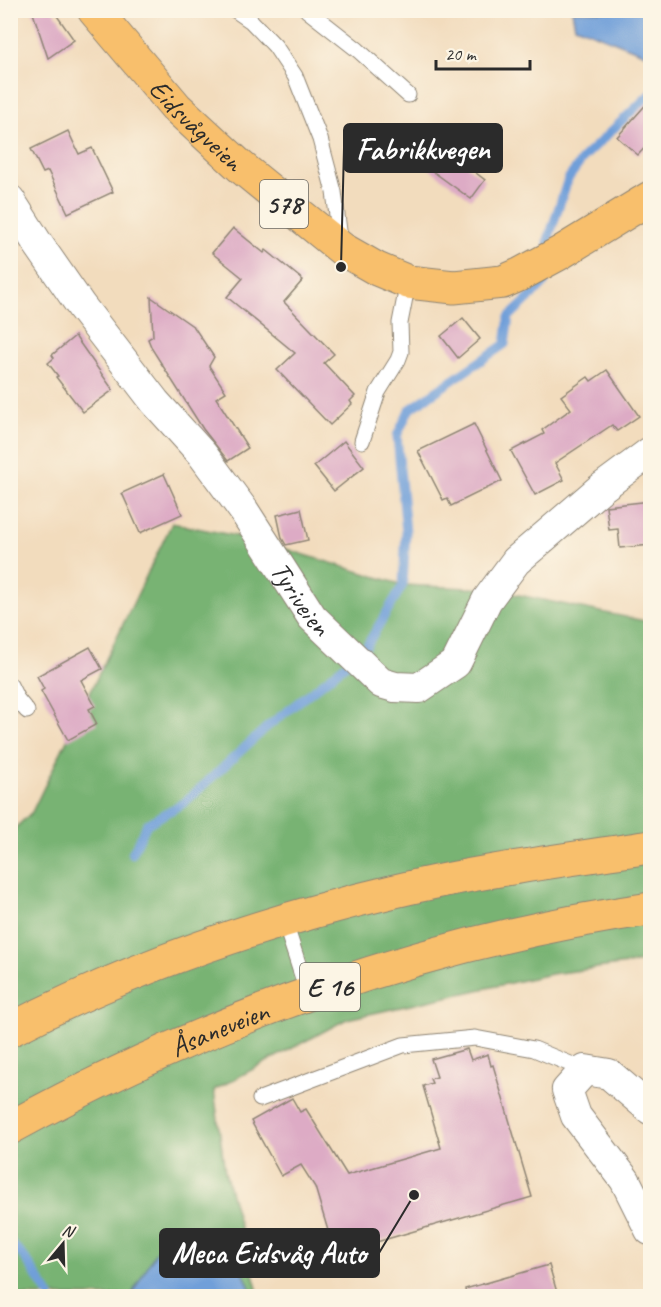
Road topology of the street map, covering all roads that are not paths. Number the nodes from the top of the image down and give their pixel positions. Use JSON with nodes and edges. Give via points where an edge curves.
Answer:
{"nodes":[{"id":1,"x":94,"y":10,"type":"edge"},
{"id":2,"x":235,"y":10,"type":"edge"},
{"id":3,"x":307,"y":10,"type":"edge"},
{"id":4,"x":408,"y":95,"type":"dead end"},
{"id":5,"x":651,"y":198,"type":"edge"},
{"id":6,"x":10,"y":200,"type":"edge"},
{"id":7,"x":342,"y":249,"type":"junction"},
{"id":8,"x":408,"y":282,"type":"junction"},
{"id":9,"x":362,"y":441,"type":"dead end"},
{"id":10,"x":651,"y":452,"type":"edge"},
{"id":11,"x":10,"y":685,"type":"edge"},
{"id":12,"x":27,"y":711,"type":"dead end"},
{"id":13,"x":651,"y":847,"type":"edge"},
{"id":14,"x":651,"y":909,"type":"edge"},
{"id":15,"x":590,"y":918,"type":"junction"},
{"id":16,"x":284,"y":920,"type":"junction"},
{"id":17,"x":651,"y":926,"type":"edge"},
{"id":18,"x":308,"y":994,"type":"junction"},
{"id":19,"x":10,"y":1030,"type":"edge"},
{"id":20,"x":585,"y":1070,"type":"junction"},
{"id":21,"x":260,"y":1099,"type":"dead end"},
{"id":22,"x":651,"y":1109,"type":"edge"},
{"id":23,"x":10,"y":1128,"type":"edge"},
{"id":24,"x":651,"y":1230,"type":"edge"}],
"edges":[{"from":1,"to":7,"type":"main road","name":"Eidsvågveien","number":"578","via":[[176,107],[241,168]]},
{"from":2,"to":7,"type":"lane","via":[[275,46],[296,76],[321,139],[336,200]]},
{"from":3,"to":4,"type":"lane"},
{"from":5,"to":8,"type":"main road","name":"Eidsvågveien","number":"578","via":[[503,282],[454,287]]},
{"from":6,"to":10,"type":"street","name":"Tyriveien","via":[[81,306],[244,511],[312,617],[381,683],[419,688],[456,663],[487,600],[516,561],[600,489]]},
{"from":7,"to":8,"type":"main road","name":"Eidsvågveien","number":"578"},
{"from":8,"to":9,"type":"lane","via":[[400,323],[401,352],[378,392]]},
{"from":11,"to":12,"type":"lane"},
{"from":13,"to":16,"type":"main road","via":[[417,886]]},
{"from":14,"to":15,"type":"main road","name":"Åsaneveien","number":"E 16"},
{"from":15,"to":17,"type":"main road"},
{"from":15,"to":18,"type":"main road","name":"Åsaneveien","number":"E 16","via":[[470,945]]},
{"from":16,"to":18,"type":"lane"},
{"from":16,"to":19,"type":"main road","via":[[117,980]]},
{"from":18,"to":23,"type":"main road","name":"Åsaneveien","number":"E 16","via":[[136,1063]]},
{"from":20,"to":21,"type":"lane","via":[[534,1049],[475,1038],[403,1045]]},
{"from":20,"to":22,"type":"street","via":[[609,1074]]},
{"from":20,"to":24,"type":"street","via":[[567,1090],[576,1116],[625,1180]]}]}
